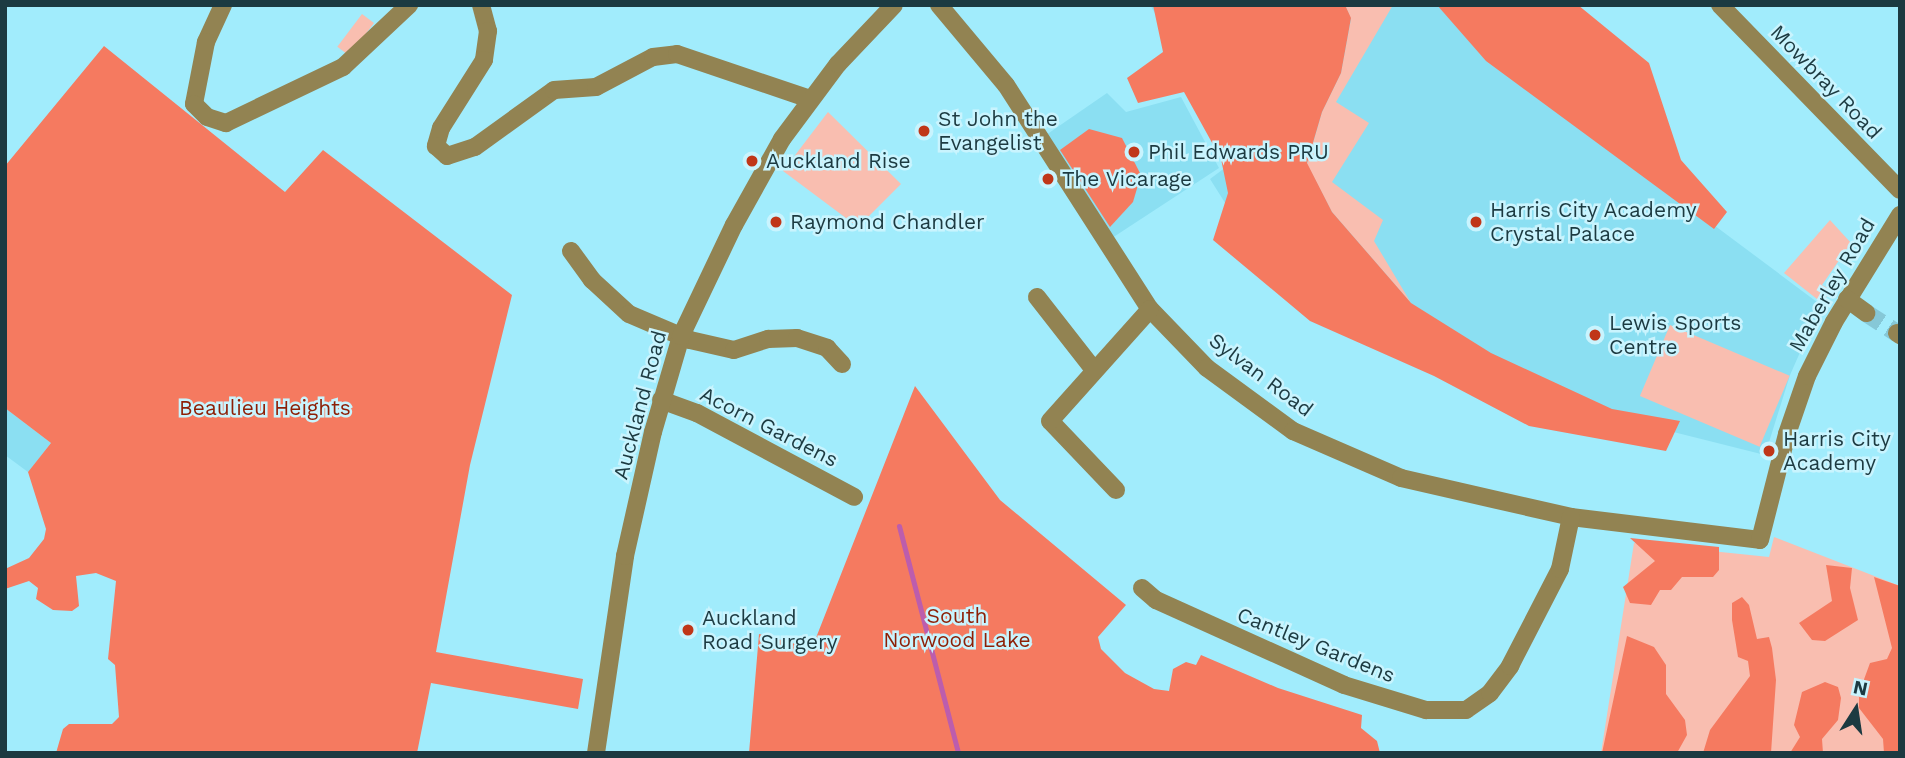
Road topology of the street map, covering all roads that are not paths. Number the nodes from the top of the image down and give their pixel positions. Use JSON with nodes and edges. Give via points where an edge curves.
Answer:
{"nodes":[{"id":1,"x":223,"y":5,"type":"edge"},
{"id":2,"x":409,"y":5,"type":"edge"},
{"id":3,"x":481,"y":5,"type":"edge"},
{"id":4,"x":894,"y":5,"type":"edge"},
{"id":5,"x":939,"y":5,"type":"edge"},
{"id":6,"x":1720,"y":5,"type":"edge"},
{"id":7,"x":810,"y":99,"type":"junction"},
{"id":8,"x":1900,"y":190,"type":"edge"},
{"id":9,"x":1900,"y":215,"type":"edge"},
{"id":10,"x":571,"y":251,"type":"dead end"},
{"id":11,"x":1037,"y":297,"type":"dead end"},
{"id":12,"x":1847,"y":299,"type":"junction"},
{"id":13,"x":1150,"y":309,"type":"junction"},
{"id":14,"x":1866,"y":313,"type":"tunnel mouth"},
{"id":15,"x":681,"y":336,"type":"junction"},
{"id":16,"x":842,"y":364,"type":"dead end"},
{"id":17,"x":1094,"y":370,"type":"junction"},
{"id":18,"x":661,"y":400,"type":"junction"},
{"id":19,"x":1116,"y":490,"type":"dead end"},
{"id":20,"x":854,"y":497,"type":"dead end"},
{"id":21,"x":1571,"y":517,"type":"junction"},
{"id":22,"x":1760,"y":540,"type":"joint"},
{"id":23,"x":1142,"y":588,"type":"dead end"},
{"id":24,"x":596,"y":753,"type":"edge"}],
"edges":[{"from":1,"to":2,"type":"street","via":[[206,42],[194,104],[207,117],[226,123],[343,67]]},
{"from":3,"to":7,"type":"street","via":[[488,32],[484,60],[441,128],[436,146],[447,156],[475,146],[554,90],[596,87],[653,57],[677,54]]},
{"from":4,"to":7,"type":"street","name":"Auckland Road"},
{"from":5,"to":13,"type":"street","name":"Sylvan Road","via":[[1006,85]]},
{"from":6,"to":8,"type":"street","name":"Mowbray Road"},
{"from":7,"to":15,"type":"street","name":"Auckland Road","via":[[755,185]]},
{"from":9,"to":12,"type":"street","name":"Maberley Road"},
{"from":10,"to":15,"type":"street","via":[[592,280],[629,314]]},
{"from":11,"to":17,"type":"street"},
{"from":12,"to":14,"type":"street"},
{"from":12,"to":22,"type":"street","name":"Maberley Road","via":[[1807,376]]},
{"from":13,"to":17,"type":"street"},
{"from":13,"to":21,"type":"street","name":"Sylvan Road","via":[[1207,368],[1293,431],[1401,478]]},
{"from":15,"to":16,"type":"street","via":[[734,350],[768,339],[797,338],[827,348]]},
{"from":15,"to":18,"type":"street","name":"Auckland Road"},
{"from":17,"to":19,"type":"street","via":[[1050,421]]},
{"from":18,"to":20,"type":"street","name":"Acorn Gardens","via":[[697,413]]},
{"from":18,"to":24,"type":"street","name":"Auckland Road","via":[[615,606]]},
{"from":21,"to":22,"type":"street","name":"Sylvan Road"},
{"from":21,"to":23,"type":"street","name":"Cantley Gardens","via":[[1560,569],[1510,666],[1490,693],[1465,710],[1426,710],[1345,685],[1156,600]]}]}
